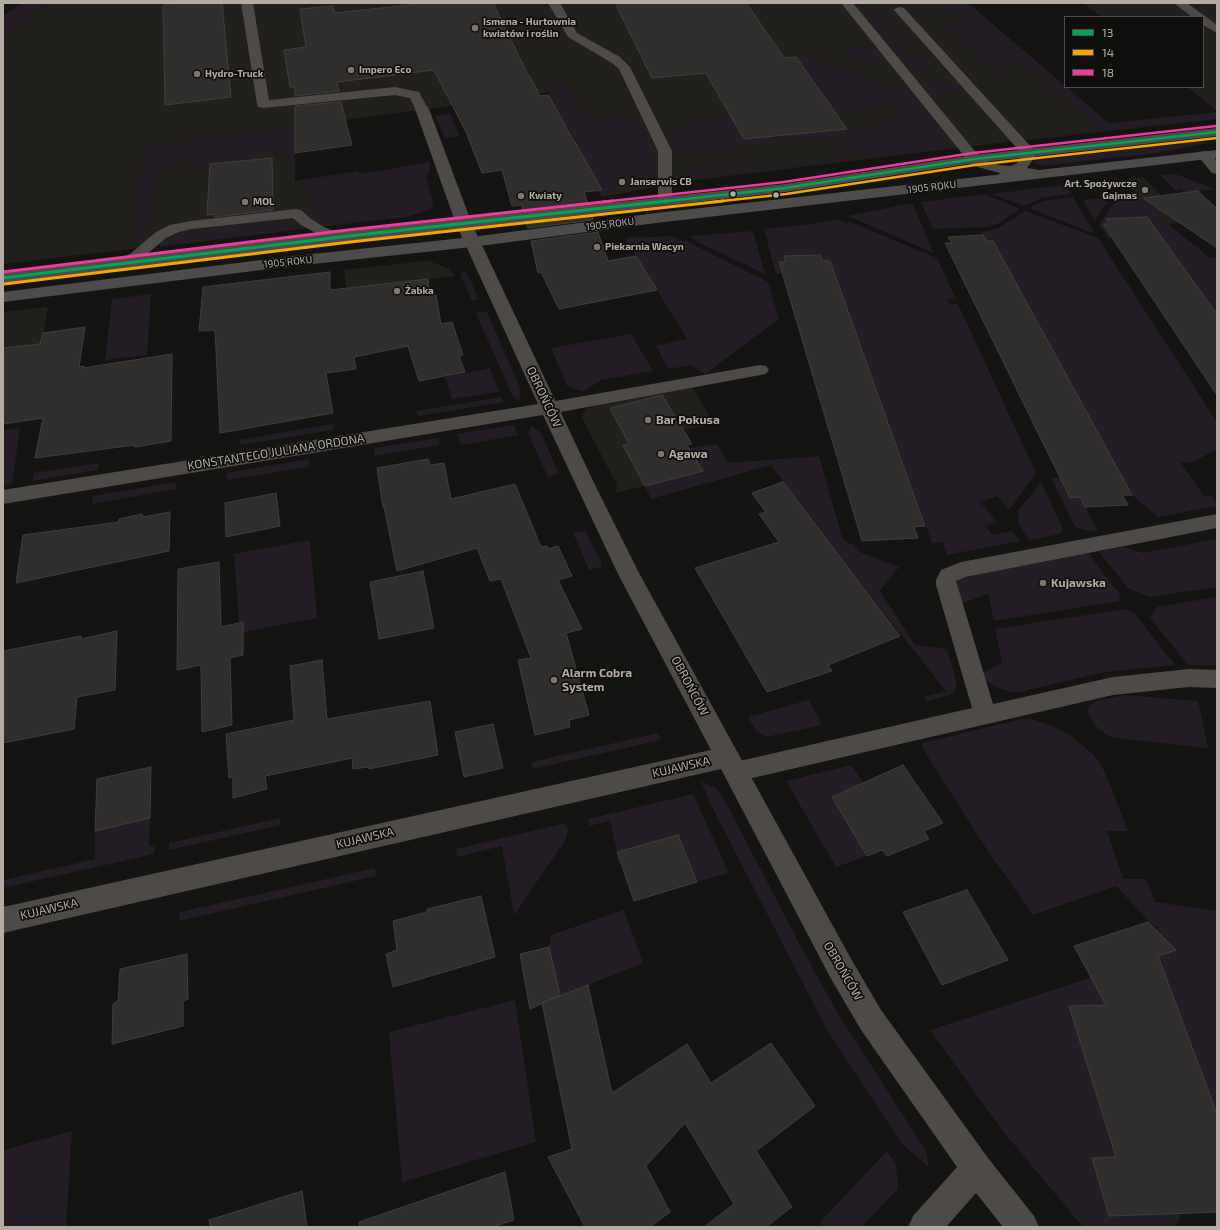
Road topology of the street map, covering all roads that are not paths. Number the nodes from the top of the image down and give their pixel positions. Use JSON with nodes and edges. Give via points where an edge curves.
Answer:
{"nodes":[{"id":1,"x":247,"y":3,"type":"edge"},
{"id":2,"x":554,"y":3,"type":"edge"},
{"id":3,"x":847,"y":3,"type":"edge"},
{"id":4,"x":1180,"y":3,"type":"edge"},
{"id":5,"x":900,"y":10,"type":"dead end"},
{"id":6,"x":1198,"y":16,"type":"edge"},
{"id":7,"x":1204,"y":21,"type":"edge"},
{"id":8,"x":1217,"y":30,"type":"edge"},
{"id":9,"x":422,"y":109,"type":"joint"},
{"id":10,"x":1217,"y":132,"type":"edge"},
{"id":11,"x":1029,"y":153,"type":"junction"},
{"id":12,"x":1210,"y":154,"type":"edge"},
{"id":13,"x":974,"y":159,"type":"junction"},
{"id":14,"x":1217,"y":170,"type":"edge"},
{"id":15,"x":1014,"y":172,"type":"junction"},
{"id":16,"x":1041,"y":174,"type":"junction"},
{"id":17,"x":994,"y":179,"type":"junction"},
{"id":18,"x":665,"y":201,"type":"junction"},
{"id":19,"x":468,"y":233,"type":"junction"},
{"id":20,"x":349,"y":236,"type":"junction"},
{"id":21,"x":121,"y":264,"type":"junction"},
{"id":22,"x":3,"y":278,"type":"edge"},
{"id":23,"x":3,"y":297,"type":"edge"},
{"id":24,"x":760,"y":370,"type":"dead end"},
{"id":25,"x":550,"y":408,"type":"junction"},
{"id":26,"x":3,"y":497,"type":"edge"},
{"id":27,"x":1217,"y":521,"type":"edge"},
{"id":28,"x":1217,"y":679,"type":"edge"},
{"id":29,"x":985,"y":715,"type":"junction"},
{"id":30,"x":731,"y":764,"type":"junction"},
{"id":31,"x":3,"y":920,"type":"edge"},
{"id":32,"x":977,"y":1169,"type":"junction"},
{"id":33,"x":924,"y":1227,"type":"edge"},
{"id":34,"x":1023,"y":1227,"type":"edge"}],
"edges":[{"from":1,"to":9,"type":"lane","via":[[263,104],[395,91],[415,95]]},
{"from":2,"to":18,"type":"lane","via":[[572,34],[624,67],[664,147]]},
{"from":3,"to":13,"type":"lane"},
{"from":4,"to":6,"type":"lane"},
{"from":5,"to":11,"type":"lane"},
{"from":7,"to":8,"type":"lane"},
{"from":9,"to":19,"type":"street","name":"OBROŃCÓW"},
{"from":10,"to":11,"type":"main road","name":"1905 ROKU"},
{"from":11,"to":13,"type":"main road","name":"1905 ROKU"},
{"from":11,"to":15,"type":"lane","via":[[1022,166]]},
{"from":12,"to":14,"type":"street"},
{"from":12,"to":16,"type":"main road","name":"1905 ROKU"},
{"from":13,"to":15,"type":"lane","via":[[986,166]]},
{"from":13,"to":18,"type":"main road","name":"1905 ROKU","via":[[818,183]]},
{"from":15,"to":16,"type":"lane"},
{"from":15,"to":17,"type":"lane"},
{"from":16,"to":17,"type":"main road","name":"1905 ROKU"},
{"from":17,"to":19,"type":"main road","name":"1905 ROKU","via":[[649,219]]},
{"from":18,"to":19,"type":"main road","name":"1905 ROKU"},
{"from":19,"to":20,"type":"main road","name":"1905 ROKU"},
{"from":19,"to":23,"type":"main road","name":"1905 ROKU","via":[[294,261]]},
{"from":19,"to":25,"type":"street","name":"OBROŃCÓW"},
{"from":20,"to":21,"type":"main road","name":"1905 ROKU"},
{"from":20,"to":21,"type":"lane","via":[[328,234],[319,230],[296,212],[191,224],[161,235]]},
{"from":21,"to":22,"type":"main road","name":"1905 ROKU"},
{"from":24,"to":25,"type":"lane"},
{"from":25,"to":26,"type":"street","name":"KONSTANTEGO JULIANA ORDONA"},
{"from":25,"to":30,"type":"street","name":"OBROŃCÓW","via":[[584,485]]},
{"from":27,"to":29,"type":"lane","via":[[961,570],[948,576],[946,585]]},
{"from":28,"to":29,"type":"lane","name":"KUJAWSKA","via":[[1189,678],[1113,686]]},
{"from":29,"to":30,"type":"lane","name":"KUJAWSKA"},
{"from":30,"to":31,"type":"street","name":"KUJAWSKA"},
{"from":30,"to":32,"type":"street","name":"OBROŃCÓW","via":[[871,1020]]},
{"from":32,"to":33,"type":"street"},
{"from":32,"to":34,"type":"street","name":"OBROŃCÓW"}]}
